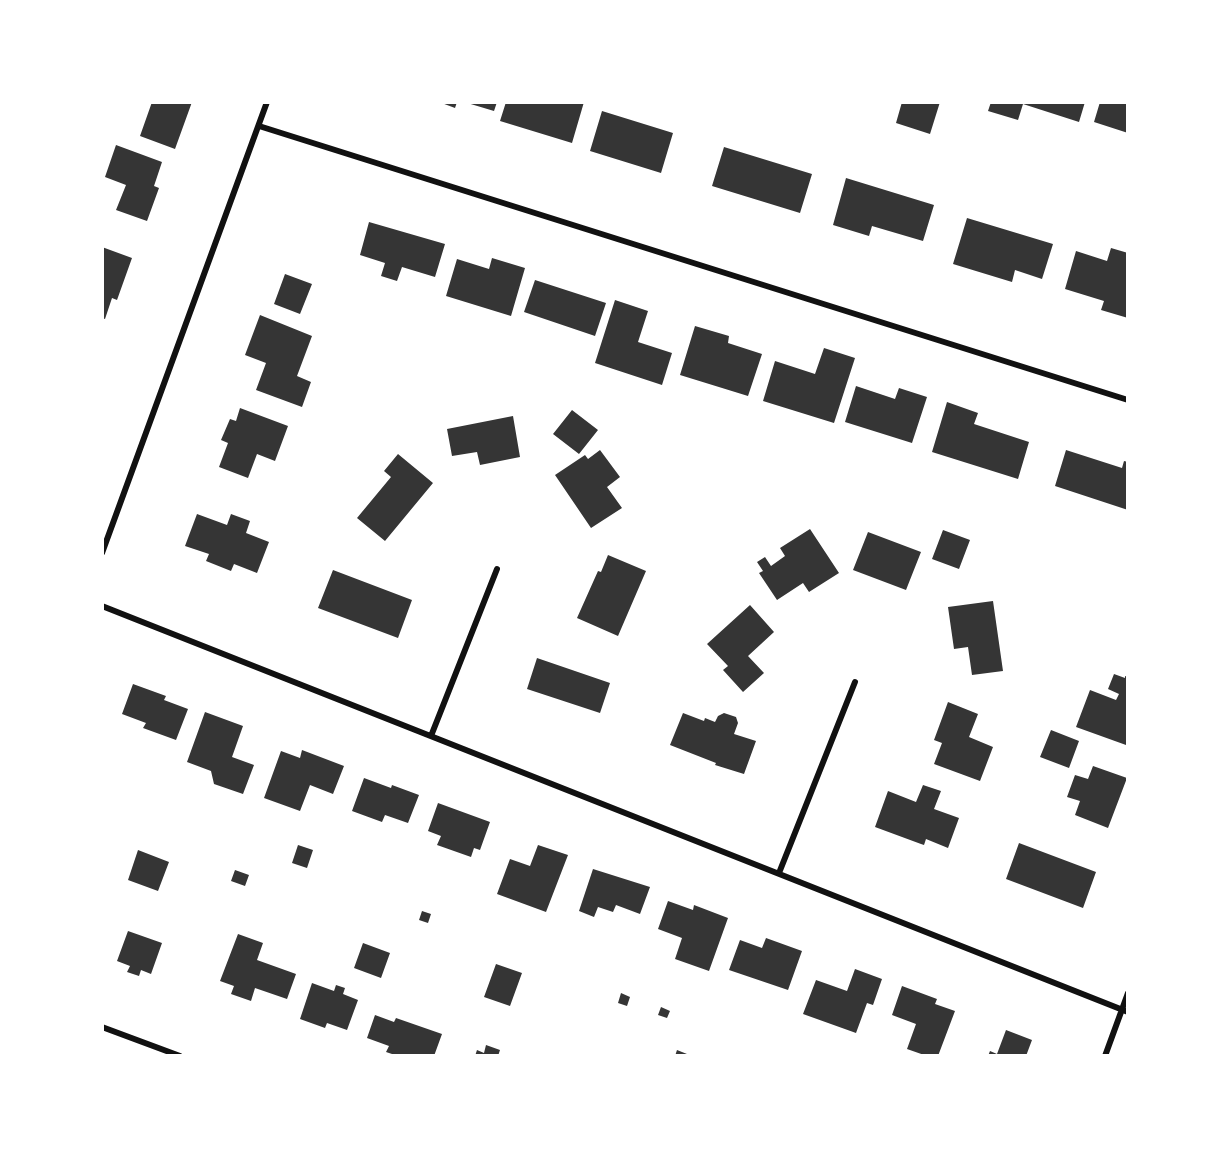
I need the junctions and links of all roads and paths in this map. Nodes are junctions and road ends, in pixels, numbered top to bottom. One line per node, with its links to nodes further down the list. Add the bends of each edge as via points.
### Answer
1 (267, 102): 2 (street)
2 (259, 126): 3 (street); 4 (street)
3 (1128, 400)
4 (102, 552)
5 (498, 569): 8 (street)
6 (102, 606): 8 (street)
7 (855, 682): 9 (street)
8 (431, 736): 9 (street)
9 (779, 873): 11 (street)
10 (1128, 993): 11 (street)
11 (1125, 1011): 14 (street)
12 (102, 1027): 13 (street)
13 (180, 1056)
14 (1105, 1056)

